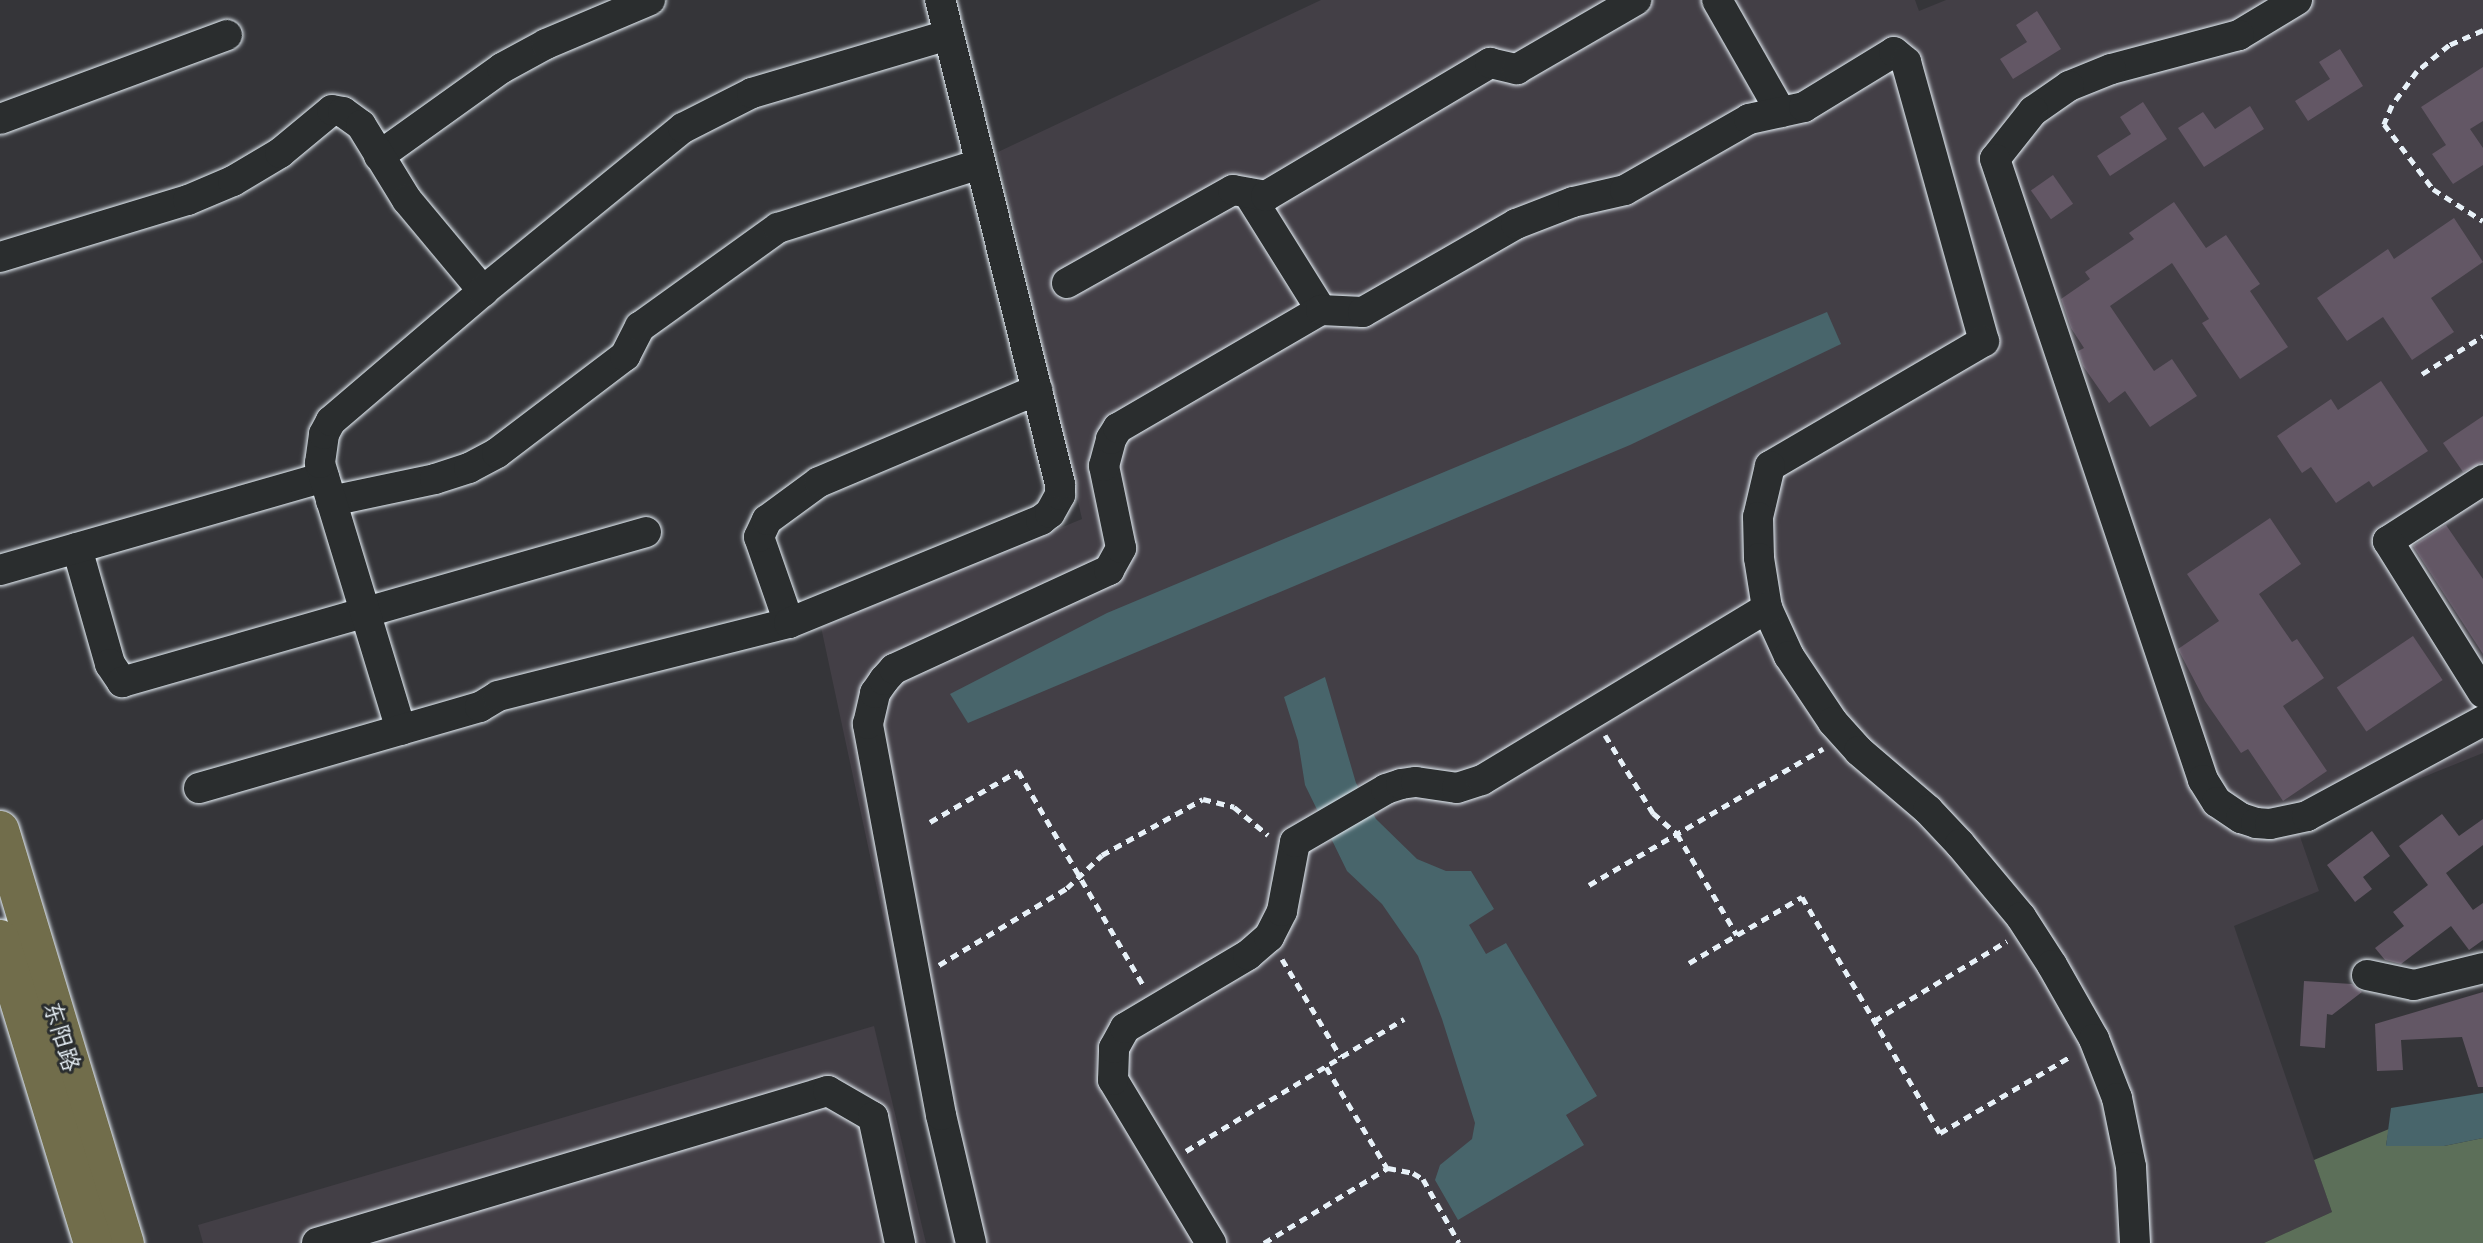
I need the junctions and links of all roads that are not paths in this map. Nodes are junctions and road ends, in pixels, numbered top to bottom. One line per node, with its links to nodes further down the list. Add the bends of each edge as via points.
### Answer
1 (650, 0): 10 (lane, via 502,68)
2 (940, 0): 7 (lane)
3 (1636, 0): 12 (lane, via 1517,69 1490,63 1266,196)
4 (1717, 0): 8 (lane)
5 (2297, 0): 27 (lane, via 2239,35 2111,69 2069,86 2033,111 1995,159 2203,780 2217,802 2256,823 2307,816)
6 (227, 35): 9 (lane)
7 (948, 35): 11 (lane); 15 (lane, via 752,93 706,114)
8 (1781, 112): 16 (lane, via 1749,119 1625,190 1573,202 1516,224 1363,312); 23 (lane, via 1804,107 1894,52 1906,62 1984,341 1770,466 1758,517)
9 (0, 119)
10 (379, 156): 13 (lane, via 353,117 332,110 280,153 233,181 188,200); 15 (lane, via 414,209)
11 (980, 164): 17 (lane); 19 (lane, via 778,228 640,327 625,356 497,453 469,468 435,479)
12 (1248, 193): 14 (lane, via 1233,190); 16 (lane)
13 (0, 257)
14 (1067, 283)
15 (483, 291): 19 (lane, via 331,421 320,449)
16 (1321, 310): 38 (lane, via 1118,428 1104,466 1121,548 1109,570 894,669 875,693 868,724 941,1115)
17 (1037, 390): 25 (lane, via 819,482 767,520 759,537); 25 (lane, via 1060,484 1050,513)
18 (2483, 480): 26 (lane, via 2388,541)
19 (327, 489): 21 (lane); 24 (lane)
20 (646, 532): 24 (lane)
21 (77, 548): 22 (lane); 24 (lane, via 110,664 122,682)
22 (2, 563)
23 (1767, 608): 39 (lane, via 1470,786 1416,782 1386,789 1293,854 1282,911 1269,937 1125,1028 1114,1048 1113,1080); 40 (lane, via 1809,690 1845,736 1960,844 2028,929 2095,1042 2126,1133)
24 (365, 613): 28 (lane)
25 (789, 623): 28 (lane, via 498,696 480,707)
26 (2483, 693)
27 (2483, 721)
28 (401, 730): 29 (lane)
29 (199, 788)
30 (0, 830): 35 (main road, 东阳路)
31 (0, 939): 34 (main road, 东阳路)
32 (2483, 968): 33 (lane, via 2414,985)
33 (2367, 975)
34 (93, 1243)
35 (125, 1243)
36 (317, 1243): 37 (lane, via 828,1091 873,1117)
37 (900, 1243)
38 (971, 1243)
39 (1211, 1243)
40 (2135, 1243)

